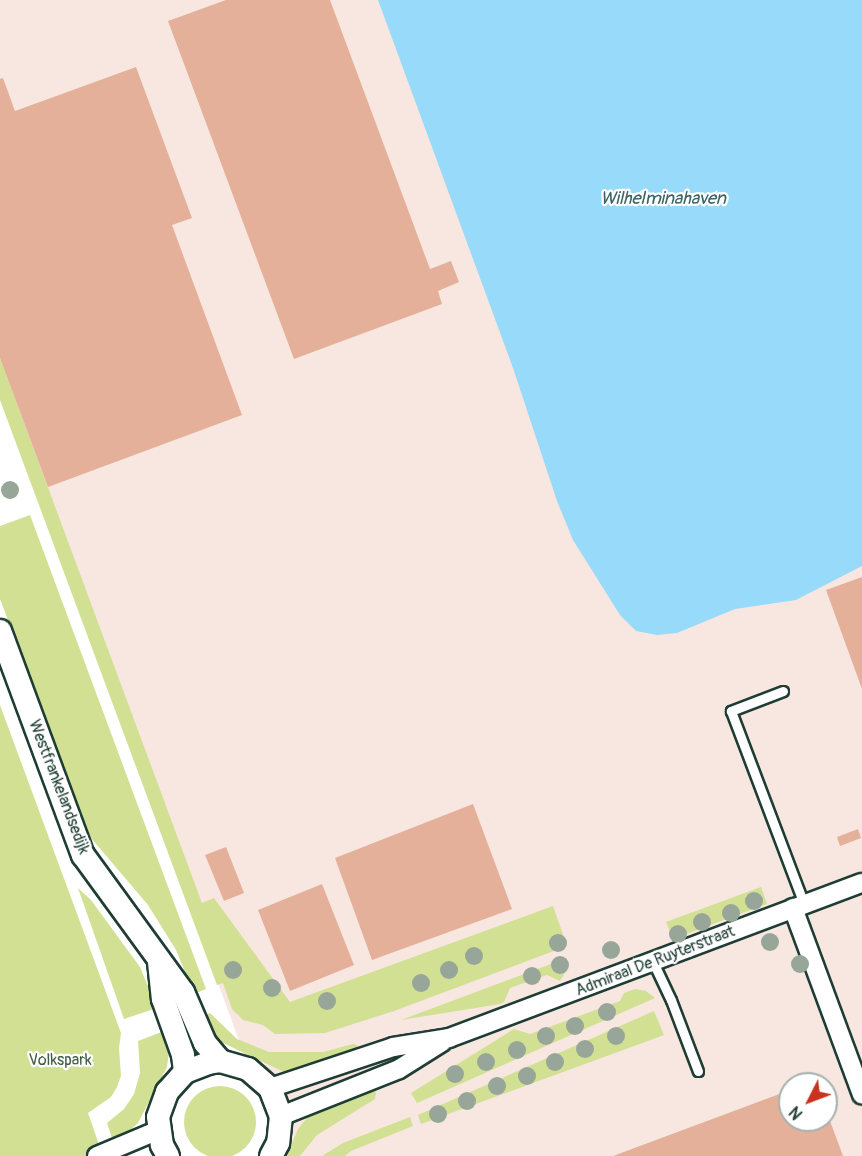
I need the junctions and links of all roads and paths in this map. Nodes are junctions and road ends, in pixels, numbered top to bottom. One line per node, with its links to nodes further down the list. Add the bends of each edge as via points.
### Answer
1 (0, 631): 5 (street, Westfrankelandsedijk, via 83,855)
2 (783, 691): 4 (lane, via 731,711)
3 (862, 883): 4 (street, Admiraal De Ruyterstraat)
4 (799, 906): 6 (street, Admiraal De Ruyterstraat); 12 (street)
5 (159, 960): 8 (street, Westfrankelandsedijk, via 183,992 205,1043); 10 (street, via 163,999)
6 (653, 962): 7 (street, Admiraal De Ruyterstraat); 9 (lane)
7 (448, 1038): 11 (street, Admiraal De Ruyterstraat, via 393,1047); 13 (street, Admiraal De Ruyterstraat, via 399,1069)
8 (220, 1062): 10 (street); 11 (street, via 248,1069)
9 (698, 1071)
10 (185, 1072): 14 (street, via 164,1098)
11 (270, 1088): 13 (street)
12 (862, 1093)
13 (280, 1116): 17 (street, via 278,1143)
14 (159, 1130): 15 (street); 16 (street)
15 (97, 1156)
16 (168, 1156)
17 (271, 1156)

